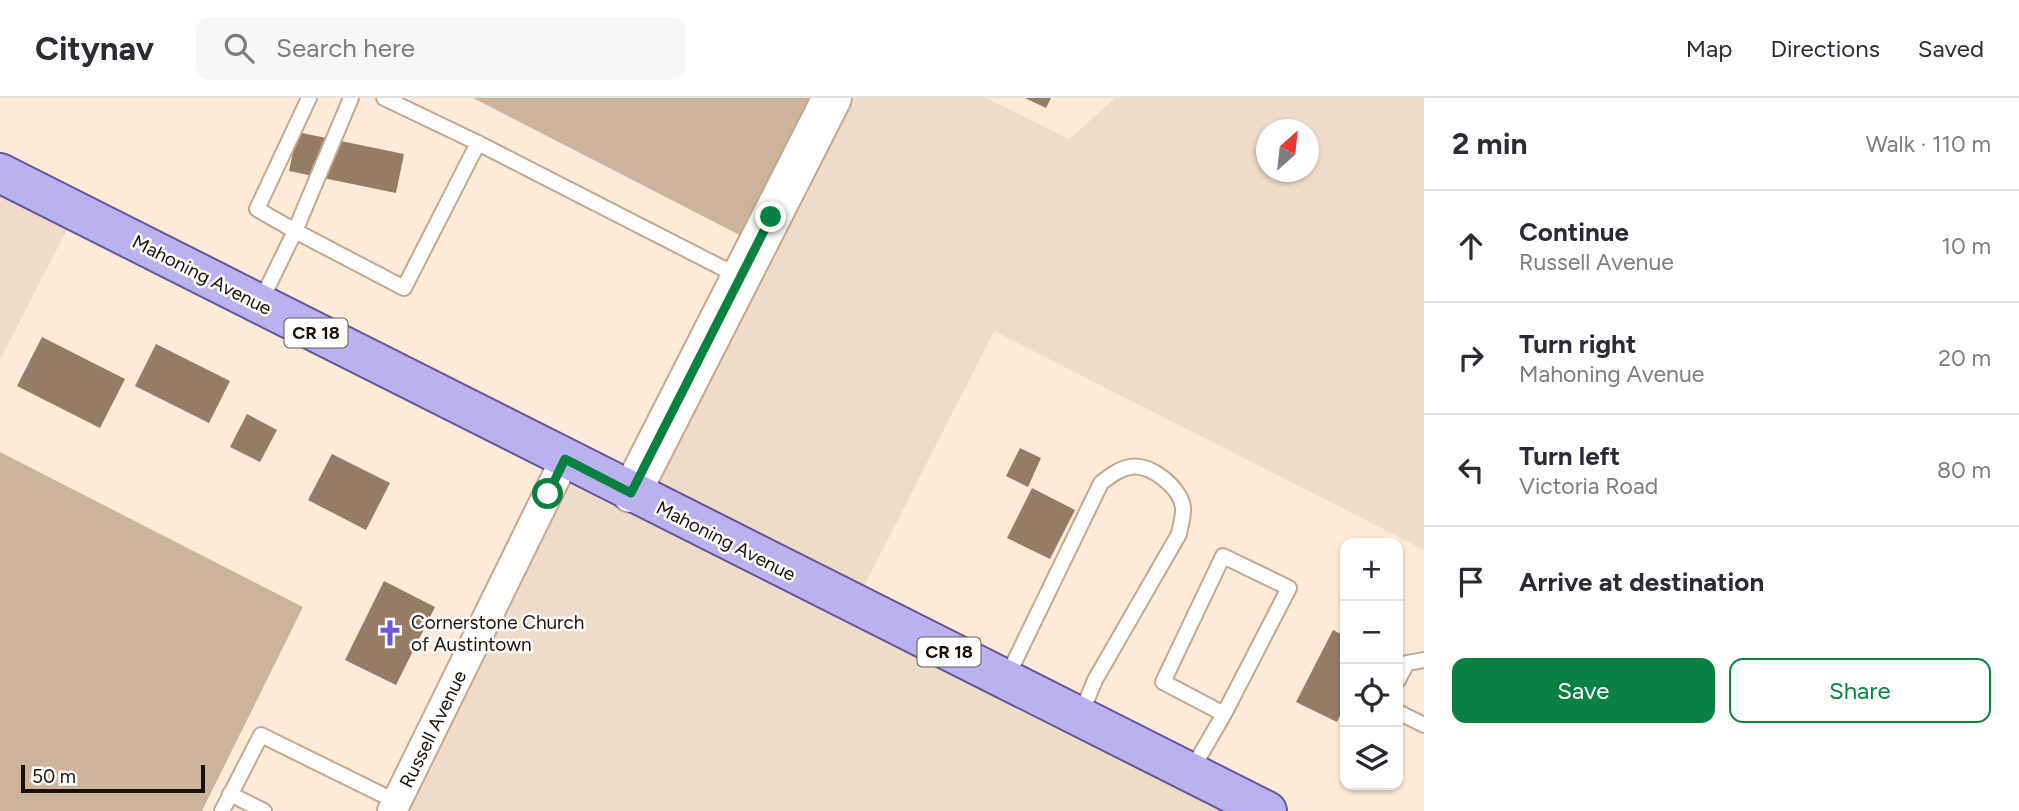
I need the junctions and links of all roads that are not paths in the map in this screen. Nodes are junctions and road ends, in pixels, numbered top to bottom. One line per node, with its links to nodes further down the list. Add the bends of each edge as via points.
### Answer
1 (310, 98): 7 (lane, via 257,209)
2 (351, 98): 7 (lane)
3 (384, 98): 5 (lane)
4 (832, 98): 8 (street)
5 (478, 143): 7 (lane, via 404,288); 8 (lane)
6 (0, 173): 9 (main road, Mahoning Avenue / CR 18)
7 (295, 231): 9 (lane)
8 (740, 277): 11 (street)
9 (259, 304): 10 (main road, Mahoning Avenue / CR 18)
10 (565, 459): 11 (main road, Mahoning Avenue / CR 18); 21 (street, Russell Avenue)
11 (631, 493): 14 (main road, Mahoning Avenue / CR 18)
12 (1424, 660): 13 (lane, via 1407,663)
13 (1403, 671)
14 (1005, 680): 17 (main road, Mahoning Avenue / CR 18); 17 (lane, via 1101,483 1132,466 1152,471 1172,485 1183,507 1179,534 1095,680)
15 (1224, 714): 15 (lane, via 1289,588 1223,556 1163,682); 19 (lane)
16 (1403, 714): 18 (lane)
17 (1079, 718): 19 (main road, Mahoning Avenue / CR 18)
18 (1424, 725)
19 (1190, 772): 24 (main road, Mahoning Avenue / CR 18)
20 (230, 794): 21 (lane, via 261,735); 22 (lane); 23 (lane)
21 (394, 807)
22 (222, 811)
23 (264, 811)
24 (1267, 811)

